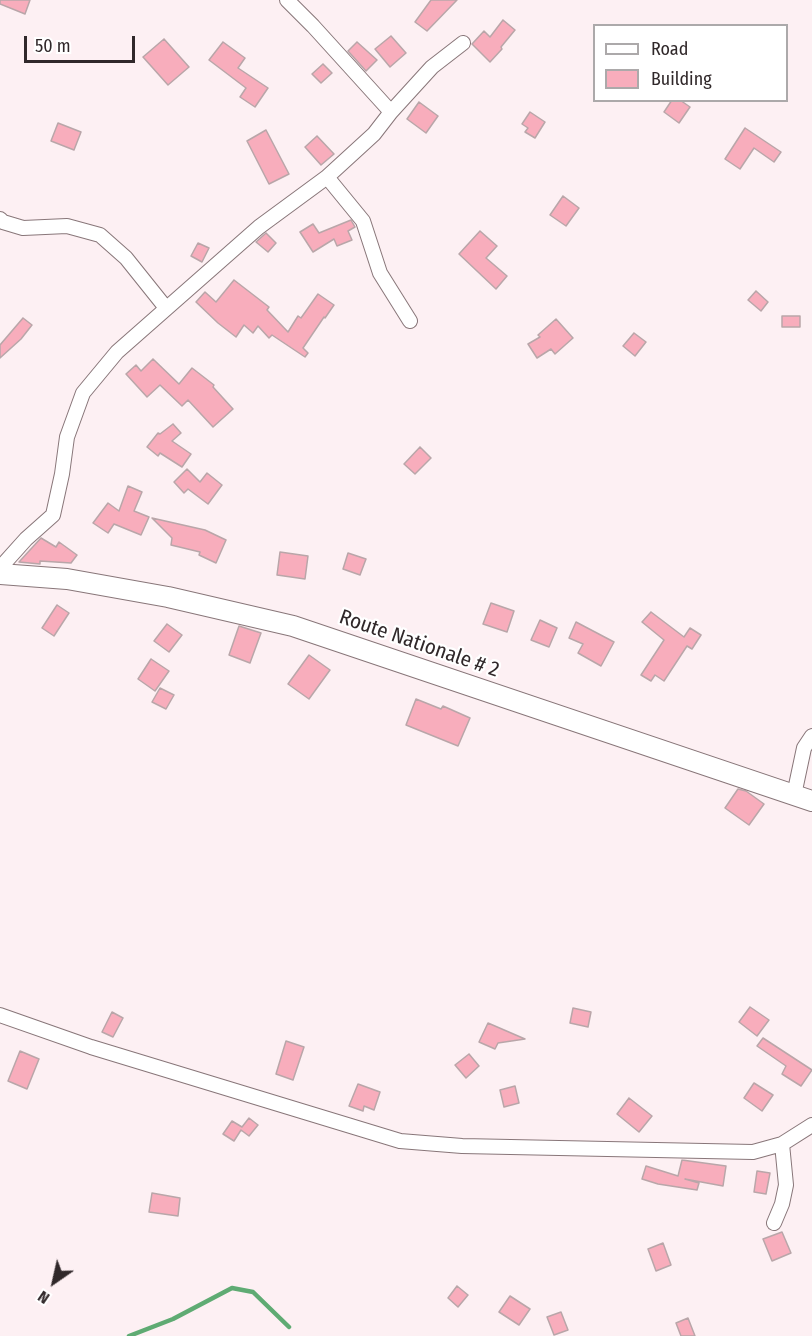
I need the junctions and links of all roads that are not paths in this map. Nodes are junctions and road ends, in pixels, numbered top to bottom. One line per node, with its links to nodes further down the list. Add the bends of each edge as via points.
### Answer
1 (287, 0): 3 (street)
2 (463, 43): 3 (street, via 432,67)
3 (391, 112): 4 (street, via 374,134)
4 (327, 177): 6 (street, via 259,227); 7 (street, via 363,221 380,273)
5 (0, 219): 6 (street, via 23,228 68,226 100,235 126,258)
6 (166, 308): 8 (street, via 117,352 83,393 67,437 53,515)
7 (410, 321)
8 (0, 568)
9 (0, 574): 11 (main road, Route Nationale # 2, via 79,580 292,626)
10 (812, 736): 11 (street, via 804,748)
11 (803, 798)
12 (0, 1015): 14 (street, via 91,1047 400,1141 715,1153 753,1152)
13 (812, 1125): 14 (street)
14 (782, 1144): 15 (street, via 786,1185)
15 (774, 1223)

